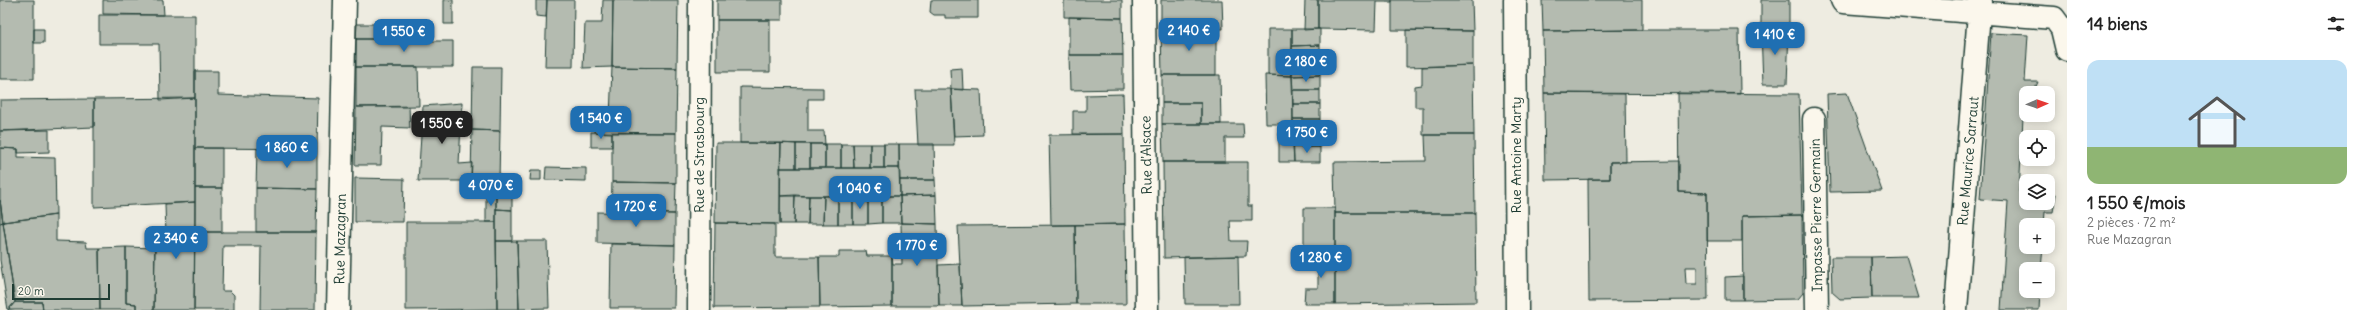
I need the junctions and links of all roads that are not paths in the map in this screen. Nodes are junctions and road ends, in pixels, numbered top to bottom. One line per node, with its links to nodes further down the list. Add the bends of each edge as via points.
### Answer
1 (345, 0): 9 (street, Rue Mazagran)
2 (700, 0): 10 (street, Rue de Strasbourg)
3 (1144, 0): 11 (street, Rue d'Alsace)
4 (1515, 0): 12 (street, Rue Antoine Marty)
5 (1842, 0): 6 (street)
6 (1980, 6): 7 (street, via 2054,18 2062,29); 14 (street, Rue Maurice Sarraut)
7 (2067, 50)
8 (1814, 119): 13 (street, Impasse Pierre Germain)
9 (338, 310)
10 (698, 310)
11 (1148, 310)
12 (1517, 310)
13 (1817, 310)
14 (1956, 310)

